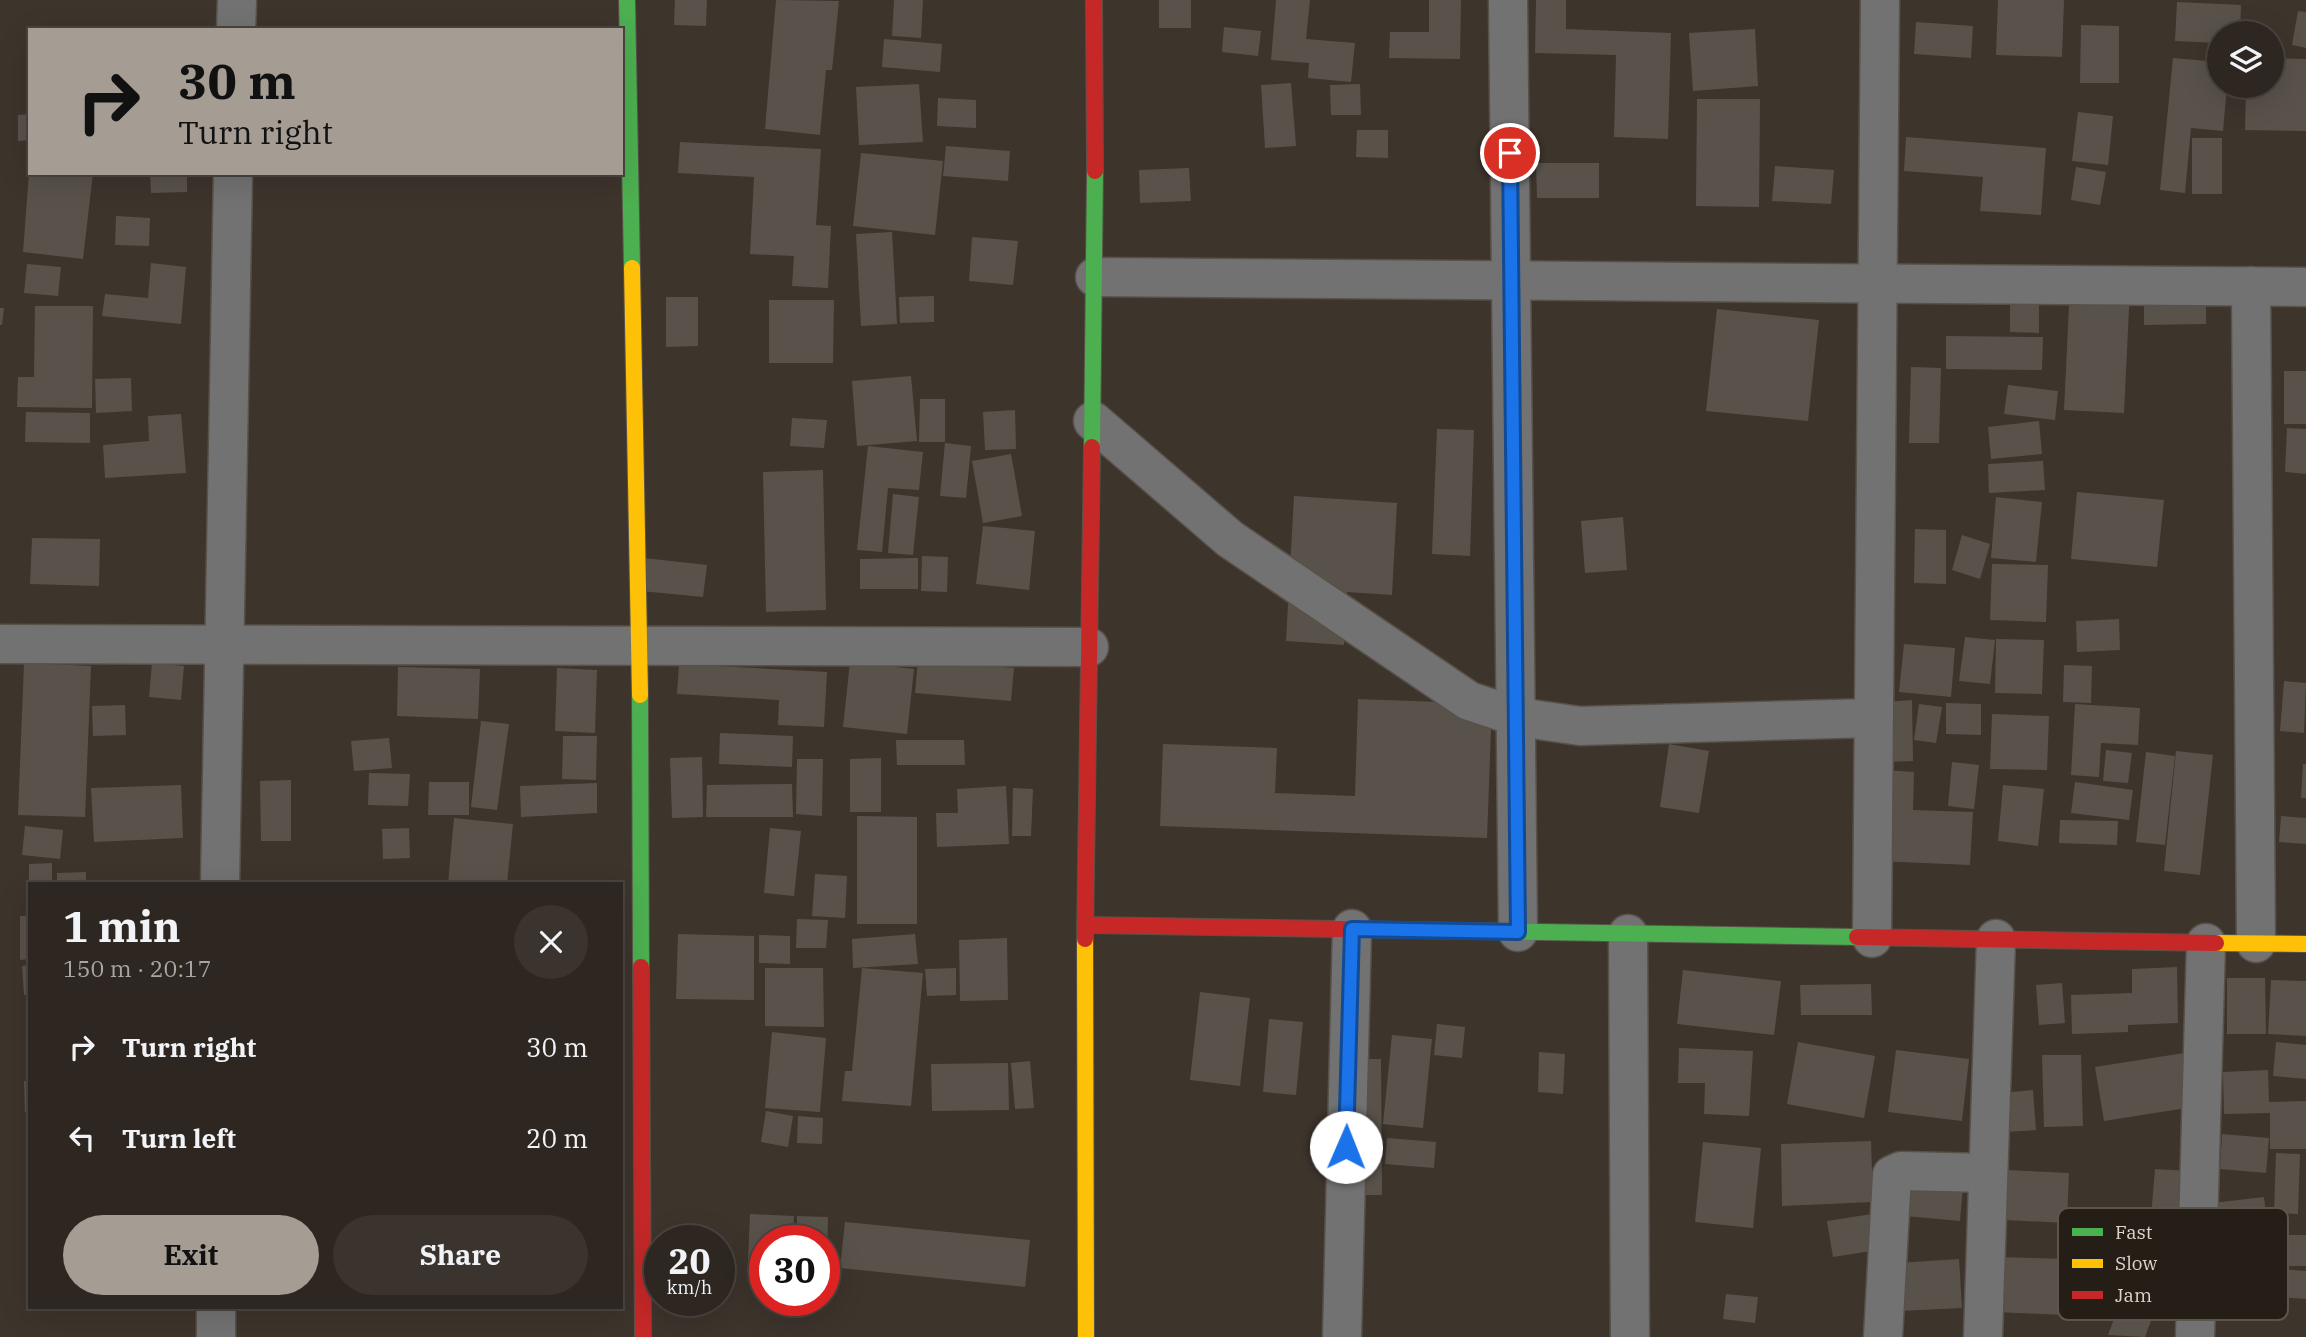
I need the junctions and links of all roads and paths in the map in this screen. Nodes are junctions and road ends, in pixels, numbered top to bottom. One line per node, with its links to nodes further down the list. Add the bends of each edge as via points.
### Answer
1 (237, 0): 6 (street)
2 (627, 0): 16 (street)
3 (1094, 0): 8 (street)
4 (1508, 0): 9 (street)
5 (1880, 0): 10 (street)
6 (236, 28)
7 (233, 175): 15 (street)
8 (1095, 277): 9 (street); 13 (street)
9 (1513, 281): 10 (street); 18 (street)
10 (1878, 285): 11 (street); 19 (street)
11 (2251, 286): 12 (street); 28 (street)
12 (2306, 287)
13 (1093, 421): 17 (street); 18 (street, via 1241,547 1469,701)
14 (0, 644): 15 (street)
15 (223, 644): 16 (street); 20 (street)
16 (640, 644): 17 (street); 34 (street)
17 (1090, 647): 21 (street)
18 (1518, 717): 19 (street, via 1580,726); 23 (street)
19 (1874, 718): 25 (street)
20 (220, 882)
21 (1085, 925): 22 (street); 35 (street)
22 (1352, 929): 23 (street); 36 (street)
23 (1518, 932): 24 (street)
24 (1628, 934): 25 (street); 37 (street)
25 (1872, 938): 26 (street)
26 (1996, 940): 27 (street); 30 (street)
27 (2206, 943): 28 (street); 31 (street)
28 (2256, 943): 29 (street)
29 (2306, 944)
30 (1988, 1173): 38 (street, via 1901,1171 1892,1175); 39 (street)
31 (2199, 1208)
32 (216, 1309): 33 (street)
33 (216, 1337)
34 (643, 1337)
35 (1086, 1337)
36 (1342, 1337)
37 (1630, 1337)
38 (1883, 1337)
39 (1983, 1337)

